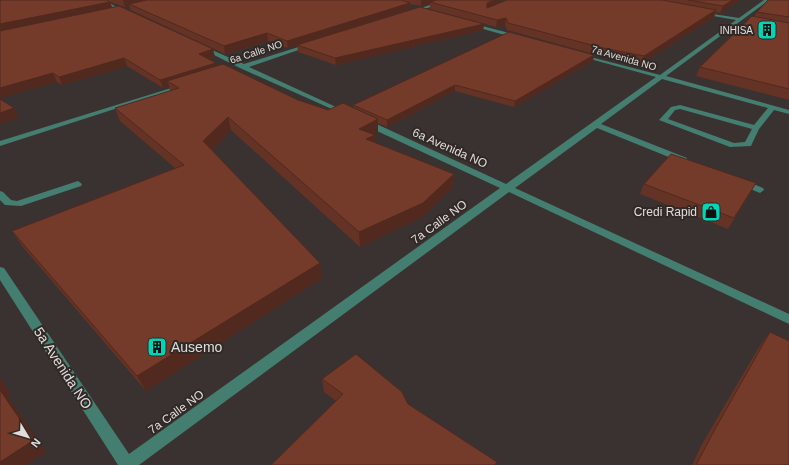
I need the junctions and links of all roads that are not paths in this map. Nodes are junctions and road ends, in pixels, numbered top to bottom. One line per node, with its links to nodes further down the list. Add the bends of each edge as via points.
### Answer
1 (100, 0): 9 (street)
2 (449, 0): 5 (street)
3 (767, 0): 10 (street, 7a Calle NO)
4 (406, 6): 5 (street)
5 (420, 9): 7 (street); 8 (street)
6 (700, 12): 10 (street)
7 (405, 14)
8 (435, 14)
9 (136, 17)
10 (742, 20): 17 (street, 7a Calle NO)
11 (465, 22): 12 (street)
12 (525, 39)
13 (193, 43): 16 (street, 6a Avenida NO)
14 (317, 43): 16 (street, 6a Calle NO)
15 (577, 54): 17 (street, 7a Avenida NO)
16 (240, 68): 27 (street, 6a Avenida NO)
17 (659, 77): 19 (street, 7a Avenida NO); 21 (street, 7a Calle NO)
18 (190, 84): 23 (street)
19 (773, 108): 20 (street, 7a Avenida NO); 22 (street)
20 (789, 112)
21 (594, 124): 24 (street); 27 (street, 7a Calle NO)
22 (756, 128): 22 (street, via 748,144 733,145 663,121 673,108 680,107)
23 (0, 144)
24 (695, 164)
25 (731, 178): 28 (street)
26 (78, 184): 29 (street, via 18,204 8,203)
27 (508, 188): 31 (street, 6a Avenida NO); 32 (street, 7a Calle NO)
28 (760, 190)
29 (0, 194)
30 (0, 271): 32 (street, 5a Avenida NO)
31 (789, 319)
32 (126, 465)

